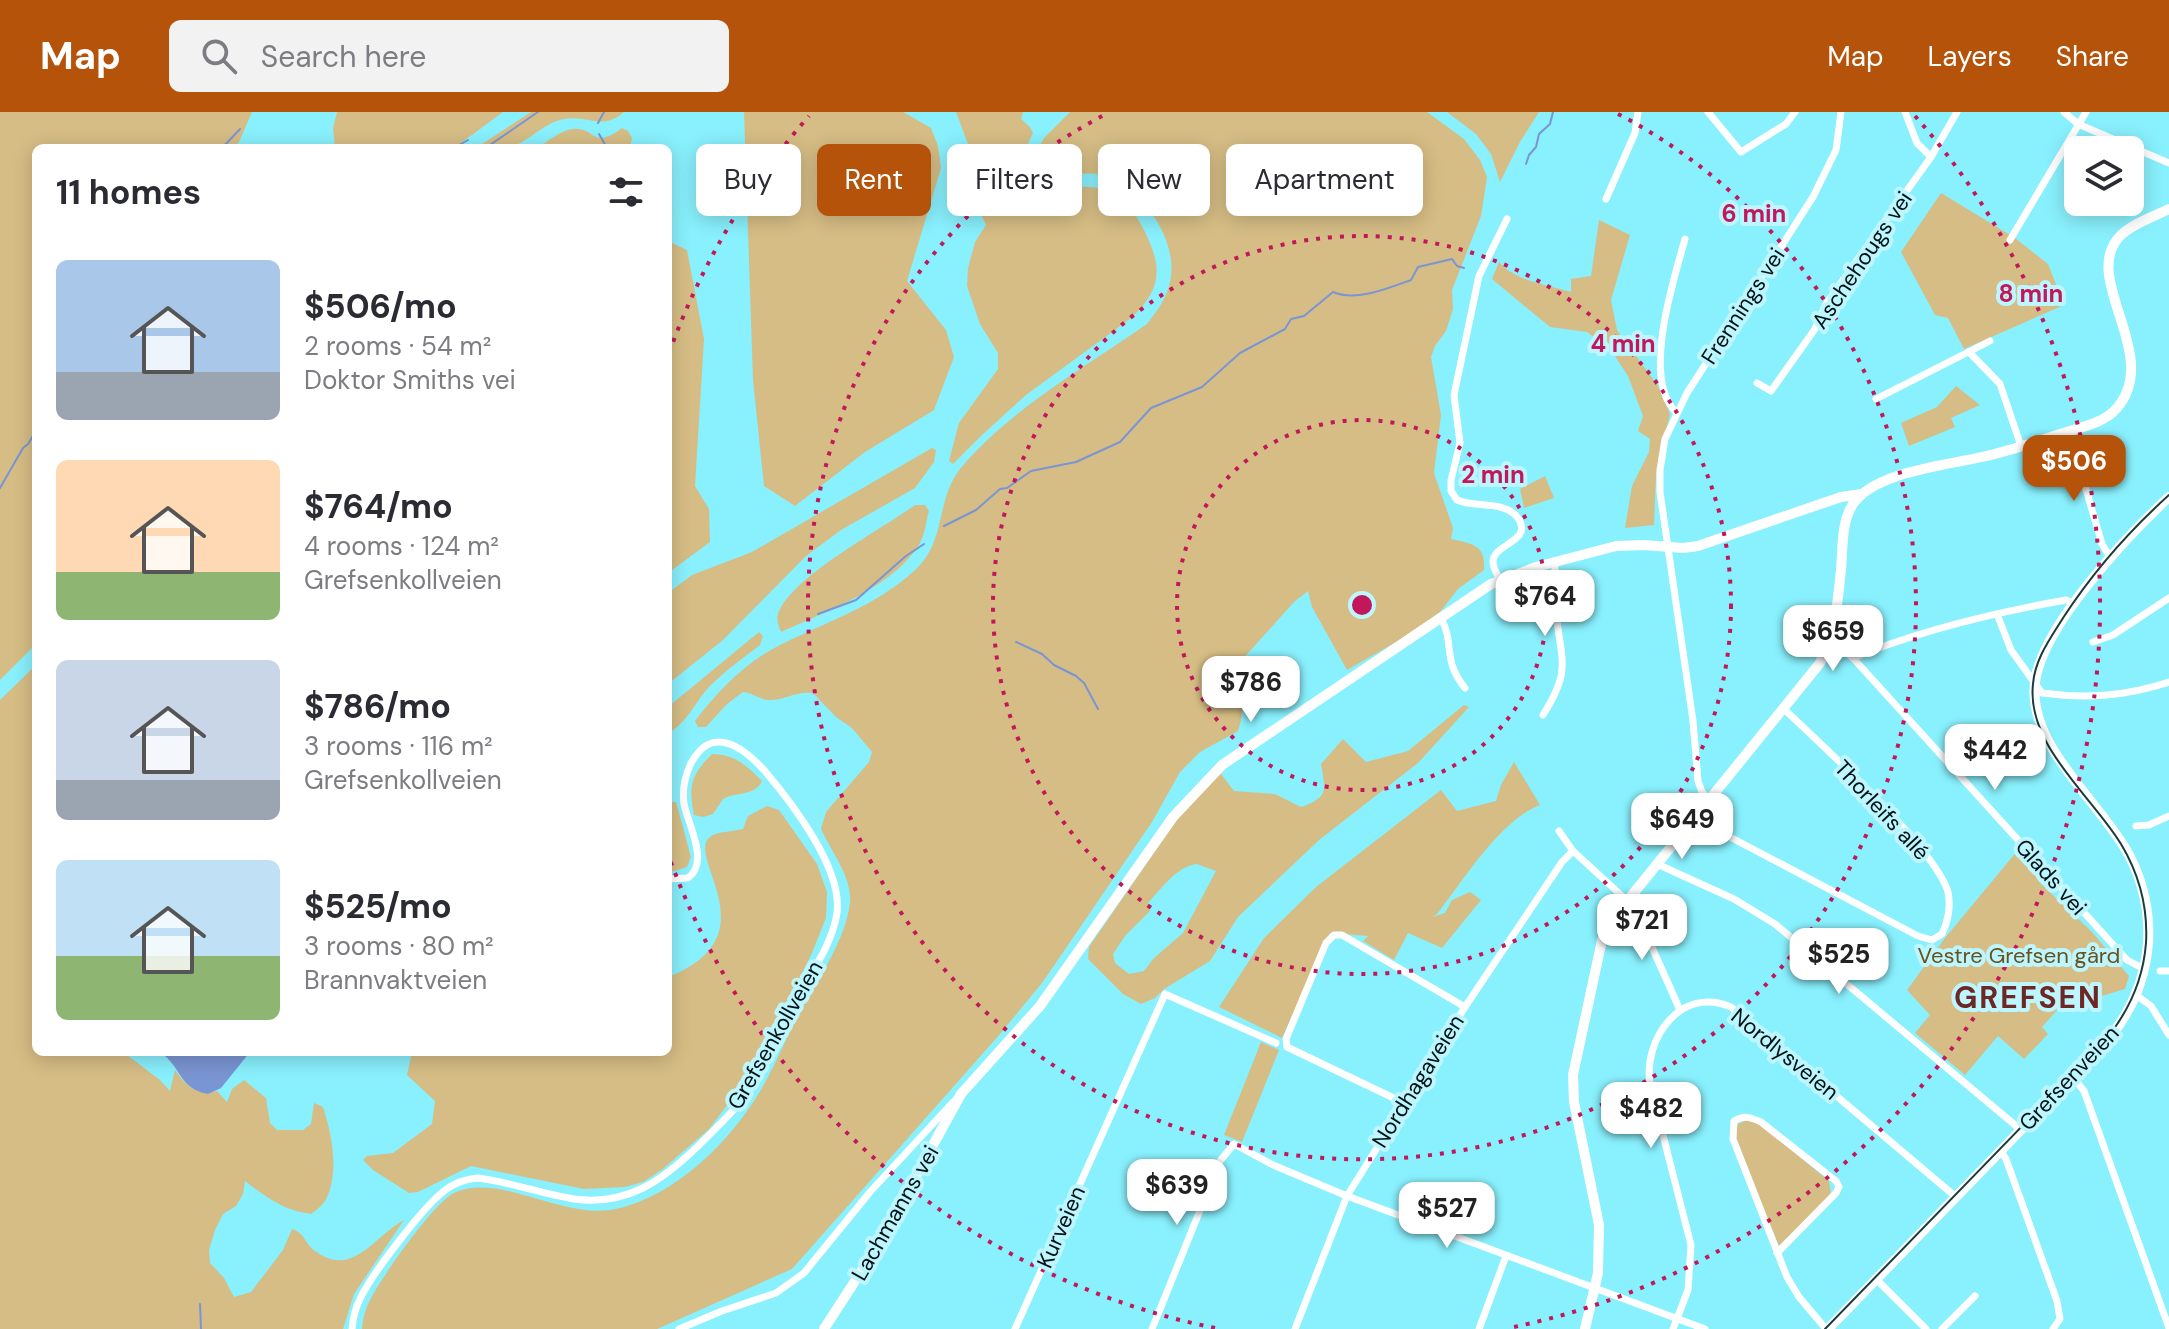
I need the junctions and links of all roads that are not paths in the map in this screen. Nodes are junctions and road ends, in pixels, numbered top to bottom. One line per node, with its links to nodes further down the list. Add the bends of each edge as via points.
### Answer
1 (1638, 112): 12 (street, via 1635,133)
2 (1708, 112): 3 (street, via 1741,152 1786,124)
3 (1795, 112)
4 (1841, 112): 21 (street, Frennings vei, via 1836,150 1813,197)
5 (1905, 112): 10 (street, via 1917,143)
6 (1957, 112): 10 (street, Aschehougs vei)
7 (2064, 112): 9 (street)
8 (2086, 112): 9 (street)
9 (2078, 124): 11 (street); 16 (street)
10 (1931, 157): 19 (street, Aschehougs vei, via 1826,304 1781,380 1771,391)
11 (2169, 163)
12 (1606, 199)
13 (2169, 209): 22 (street, via 2130,228 2111,251 2108,275 2130,347 2127,387 2109,416)
14 (1507, 219): 29 (street, via 1479,276 1454,395 1460,443 1451,480 1451,491 1461,502 1507,510 1519,520 1518,537 1494,557)
15 (1685, 239): 21 (street, via 1663,330 1663,386)
16 (2010, 240)
17 (1990, 341): 18 (street)
18 (1969, 352): 20 (street); 23 (street, via 2000,384)
19 (1757, 383)
20 (1876, 399)
21 (1676, 412): 26 (street, Frennings vei, via 1660,470)
22 (2069, 431): 23 (street); 27 (street)
23 (2021, 446): 24 (street, via 1924,467)
24 (1862, 494): 26 (street, via 1698,546); 34 (street, via 1847,519)
25 (2169, 497): 27 (street, Grefsenveien)
26 (1667, 547): 28 (street, via 1616,546); 42 (street, Frennings vei, via 1698,781)
27 (2110, 557): 31 (street, Grefsenveien)
28 (1554, 561): 29 (street); 41 (street, via 1564,660 1560,685)
29 (1500, 580): 33 (street)
30 (2169, 598): 35 (street)
31 (2075, 604): 32 (street, via 2061,601); 37 (street, Grefsenveien, via 2045,651)
32 (1997, 614): 36 (street, via 1915,634); 37 (street, via 2011,650)
33 (1441, 618): 39 (street, via 1451,666); 59 (street, Lachmanns vei, via 1216,772 1166,826 1040,1006)
34 (1831, 640): 36 (street, Glads vei); 40 (street, via 1810,678)
35 (2093, 642)
36 (1853, 658): 51 (street, Glads vei, via 2127,960)
37 (2035, 682): 38 (street, via 2042,693 2093,698); 51 (street, Grefsenveien, via 2043,733 2119,837 2139,877 2148,921)
38 (2169, 682)
39 (1465, 688)
40 (1784, 709): 42 (street); 44 (street, Thorleifs allé, via 1932,863 1949,896 1942,934 1932,940 1918,936)
41 (1543, 715)
42 (1710, 800): 44 (street)
43 (2169, 816): 45 (street)
44 (1696, 817): 48 (street)
45 (2136, 826)
46 (1559, 831): 47 (street)
47 (1573, 851): 50 (street); 53 (street, Nordhagaveien)
48 (1657, 864): 50 (street); 60 (street, via 1775,924)
49 (672, 879): 71 (street, Grefsenkollveien, via 688,878 696,869 685,780 697,753 719,742 741,750 762,768 831,872 837,911 828,942 745,1097 674,1169 626,1196 576,1199 478,1178 447,1188 366,1288)
50 (1628, 900): 54 (street); 67 (street, via 1602,940 1573,1075 1598,1214)
51 (2144, 969): 52 (street, Grefsenveien)
52 (2136, 995): 55 (street, via 2151,1006); 57 (street, Grefsenveien, via 2113,1034)
53 (1465, 1007): 58 (street, Nordhagaveien); 58 (street, via 1345,937 1334,935 1326,943 1287,1047)
54 (1680, 1010): 63 (street, Nordlysveien, via 1704,1002 1731,1007); 69 (street, via 1656,1038 1649,1068 1691,1245 1688,1290)
55 (2169, 1035)
56 (1276, 1043): 74 (street, Kurveien, via 1165,994)
57 (2073, 1077): 60 (street, Grefsenveien); 70 (street, via 2084,1091)
58 (1404, 1103): 62 (street, Nordhagaveien)
59 (945, 1117): 72 (street, via 859,1205 797,1279 776,1293); 73 (street, Lachmanns vei, via 877,1247)
60 (2021, 1130): 61 (street, Grefsenveien)
61 (2001, 1151): 63 (street, Grefsenveien); 84 (street, via 2057,1301 2060,1319)
62 (1347, 1196): 65 (street); 75 (street, via 1234,1144 1220,1161); 76 (street, Nordhagaveien)
63 (1956, 1197): 66 (street, Grefsenveien)
64 (1777, 1253): 64 (street, via 1735,1148 1734,1121 1749,1116 1839,1187); 81 (street, via 1799,1297)
65 (1506, 1256): 67 (street); 77 (street)
66 (1876, 1279): 81 (street, Grefsenveien); 82 (street)
67 (1595, 1288): 69 (street); 78 (street)
68 (1975, 1296): 83 (street)
69 (1677, 1318): 79 (street); 80 (street)
70 (2169, 1328)
71 (352, 1329)
72 (679, 1329)
73 (824, 1329)
74 (1015, 1329)
75 (1152, 1329)
76 (1295, 1329)
77 (1479, 1329)
78 (1585, 1329)
79 (1673, 1329)
80 (1705, 1329)
81 (1827, 1329)
82 (1926, 1329)
83 (1942, 1329)
84 (2053, 1329)

